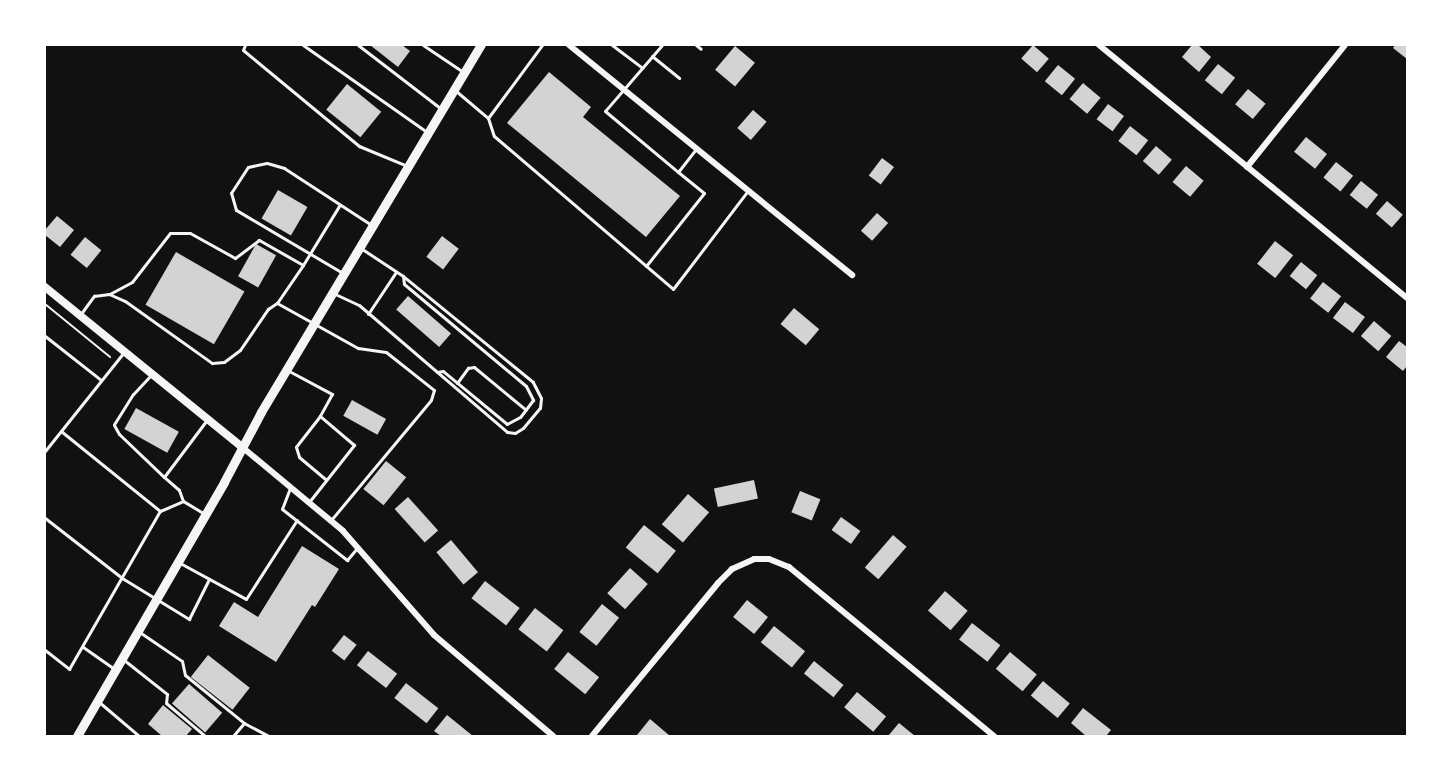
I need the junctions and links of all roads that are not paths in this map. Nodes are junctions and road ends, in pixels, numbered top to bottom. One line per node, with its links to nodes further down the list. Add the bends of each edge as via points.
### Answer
1 (245, 45): 24 (lane, via 243,50 359,146)
2 (303, 45): 22 (lane)
3 (358, 45): 20 (lane)
4 (423, 45): 16 (lane)
5 (481, 45): 16 (main road)
6 (542, 45): 21 (lane)
7 (569, 45): 18 (street)
8 (612, 45): 15 (lane)
9 (662, 45): 14 (lane)
10 (696, 45): 13 (lane)
11 (1099, 45): 25 (street)
12 (1345, 45): 25 (street)
13 (701, 49)
14 (652, 56): 15 (lane); 17 (lane)
15 (642, 68): 18 (lane)
16 (464, 73): 19 (main road)
17 (679, 78)
18 (624, 89): 23 (street); 26 (lane, via 605,111)
19 (454, 90): 20 (main road); 21 (lane)
20 (442, 110): 22 (main road)
21 (488, 118): 33 (lane, via 494,136)
22 (429, 133): 24 (main road)
23 (697, 148): 26 (lane); 27 (street)
24 (409, 167): 29 (main road)
25 (1247, 167): 41 (street)
26 (678, 172): 33 (lane, via 704,193)
27 (748, 190): 33 (lane, via 673,289); 36 (street)
28 (339, 206): 29 (lane); 31 (lane); 31 (lane, via 284,168 267,163 248,167 231,193 236,210)
29 (372, 225): 30 (main road)
30 (358, 246): 34 (lane); 35 (main road)
31 (310, 254): 32 (lane); 35 (lane)
32 (303, 265): 40 (lane, via 259,240 235,258 190,233 170,233 132,282); 42 (lane)
33 (646, 266)
34 (396, 272): 37 (lane); 43 (lane)
35 (343, 273): 39 (main road)
36 (852, 275)
37 (404, 276): 49 (lane, via 533,382 541,398 540,408 523,428 507,432); 53 (lane, via 404,284 526,386 533,400)
38 (45, 287): 44 (street)
39 (331, 292): 43 (lane, via 359,305); 45 (main road)
40 (109, 294): 42 (lane, via 125,301 212,363 224,362 240,350 268,309); 44 (lane, via 94,296)
41 (1407, 298)
42 (277, 303): 45 (lane)
43 (368, 314): 49 (lane)
44 (80, 315): 47 (street)
45 (314, 322): 48 (main road); 68 (lane, via 358,348 386,351 434,390 431,400)
46 (45, 336): 51 (lane)
47 (124, 351): 50 (street); 51 (lane)
48 (286, 369): 54 (lane, via 332,394); 57 (main road)
49 (436, 373): 52 (lane, via 443,371)
50 (152, 374): 55 (street); 59 (lane, via 133,394 114,425)
51 (101, 380): 56 (lane)
52 (456, 383): 53 (lane, via 507,424); 53 (lane, via 468,368 474,367)
53 (526, 410)
54 (320, 416): 60 (lane, via 296,447 299,457); 60 (lane, via 354,446)
55 (207, 419): 57 (street); 59 (lane)
56 (61, 431): 58 (lane); 64 (lane)
57 (242, 447): 61 (street); 65 (main road)
58 (45, 451)
59 (164, 477): 62 (lane, via 179,490)
60 (326, 480): 63 (lane)
61 (291, 487): 63 (street); 67 (lane, via 282,509)
62 (183, 501): 64 (lane); 65 (lane)
63 (309, 502): 68 (street)
64 (160, 511): 71 (lane)
65 (205, 514): 70 (main road)
66 (45, 518): 71 (lane)
67 (297, 520): 69 (lane, via 347,560); 72 (lane, via 246,599)
68 (331, 520): 69 (street)
69 (358, 547): 86 (street, via 434,635)
70 (178, 561): 72 (lane); 73 (main road)
71 (122, 578): 73 (lane); 75 (lane)
72 (209, 579): 73 (lane, via 189,619)
73 (156, 598): 74 (main road)
74 (138, 631): 77 (main road); 80 (lane, via 182,661 185,675)
75 (82, 647): 76 (lane, via 69,669); 78 (lane)
76 (45, 650)
77 (122, 658): 78 (main road); 83 (lane, via 167,693 166,703)
78 (115, 669): 79 (main road)
79 (97, 701): 81 (main road); 82 (lane)
80 (244, 723): 84 (lane); 85 (lane)
81 (77, 736)
82 (139, 736)
83 (205, 736)
84 (233, 736)
85 (268, 736)
86 (553, 736)
87 (592, 736): 88 (street, via 718,584 732,569 754,559 769,559 789,567)
88 (994, 736)

